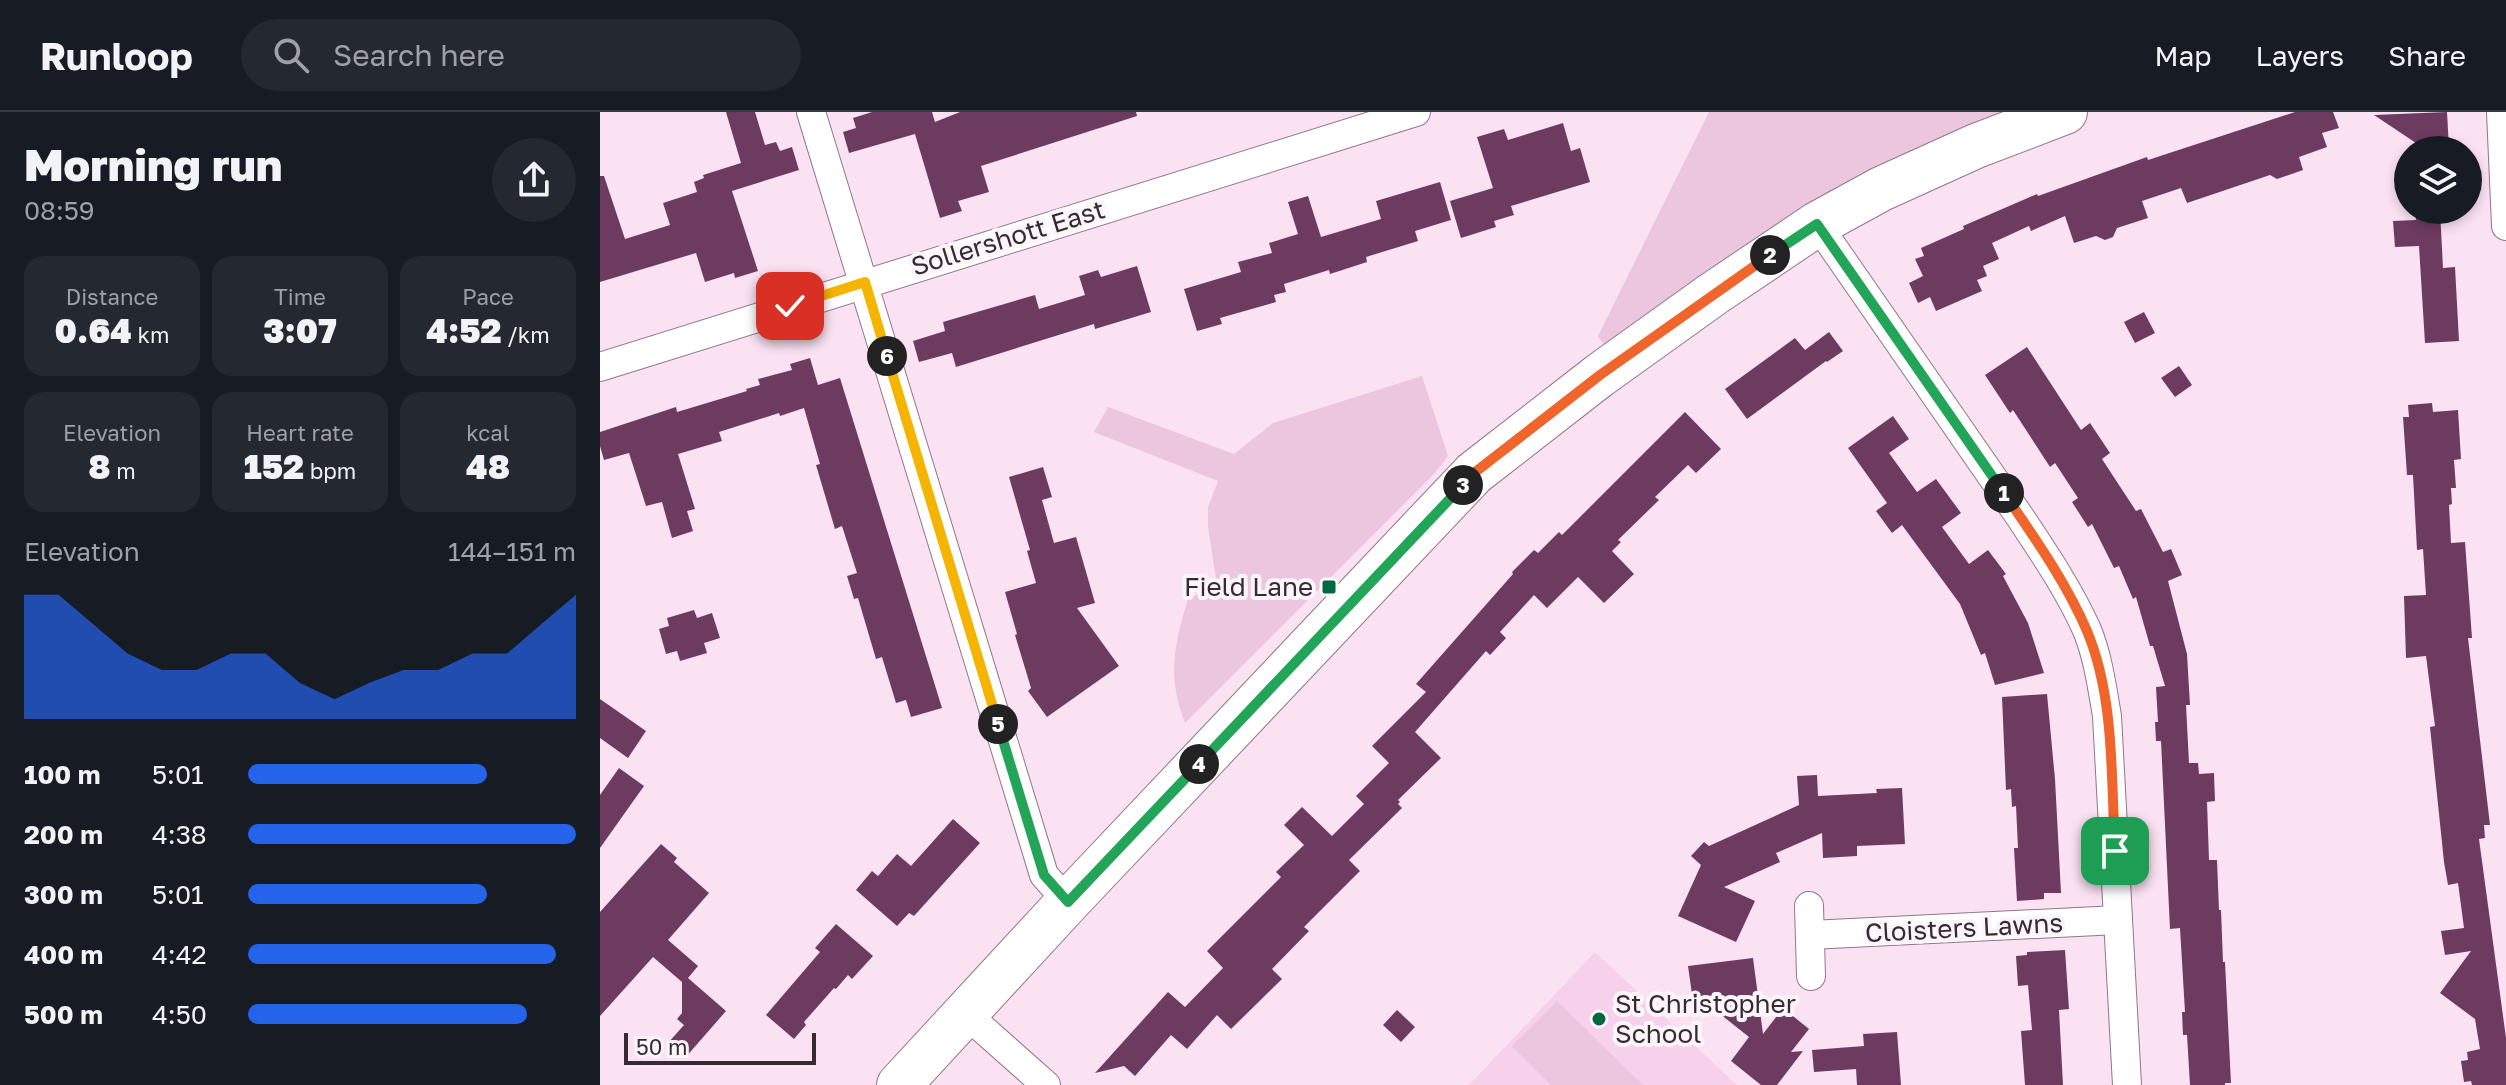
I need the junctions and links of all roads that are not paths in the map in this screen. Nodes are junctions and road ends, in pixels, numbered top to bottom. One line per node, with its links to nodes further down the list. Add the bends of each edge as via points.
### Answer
1 (811, 112): 7 (street)
2 (1416, 112): 7 (street, Sollershott East)
3 (2065, 112): 5 (main road, via 1976,146)
4 (2501, 112): 6 (street)
5 (1817, 224): 9 (main road, via 1612,366 1474,473); 11 (street, via 2020,517 2088,632 2107,716)
6 (2506, 226)
7 (865, 282): 8 (street, Sollershott East); 9 (street, via 1044,875)
8 (600, 367)
9 (1068, 902): 14 (main road)
10 (1809, 906): 12 (street)
11 (2118, 920): 12 (street, Cloisters Lawns); 17 (street)
12 (1810, 935): 13 (street)
13 (1811, 976)
14 (966, 1014): 15 (main road); 16 (street)
15 (899, 1085)
16 (1046, 1085)
17 (2127, 1085)

